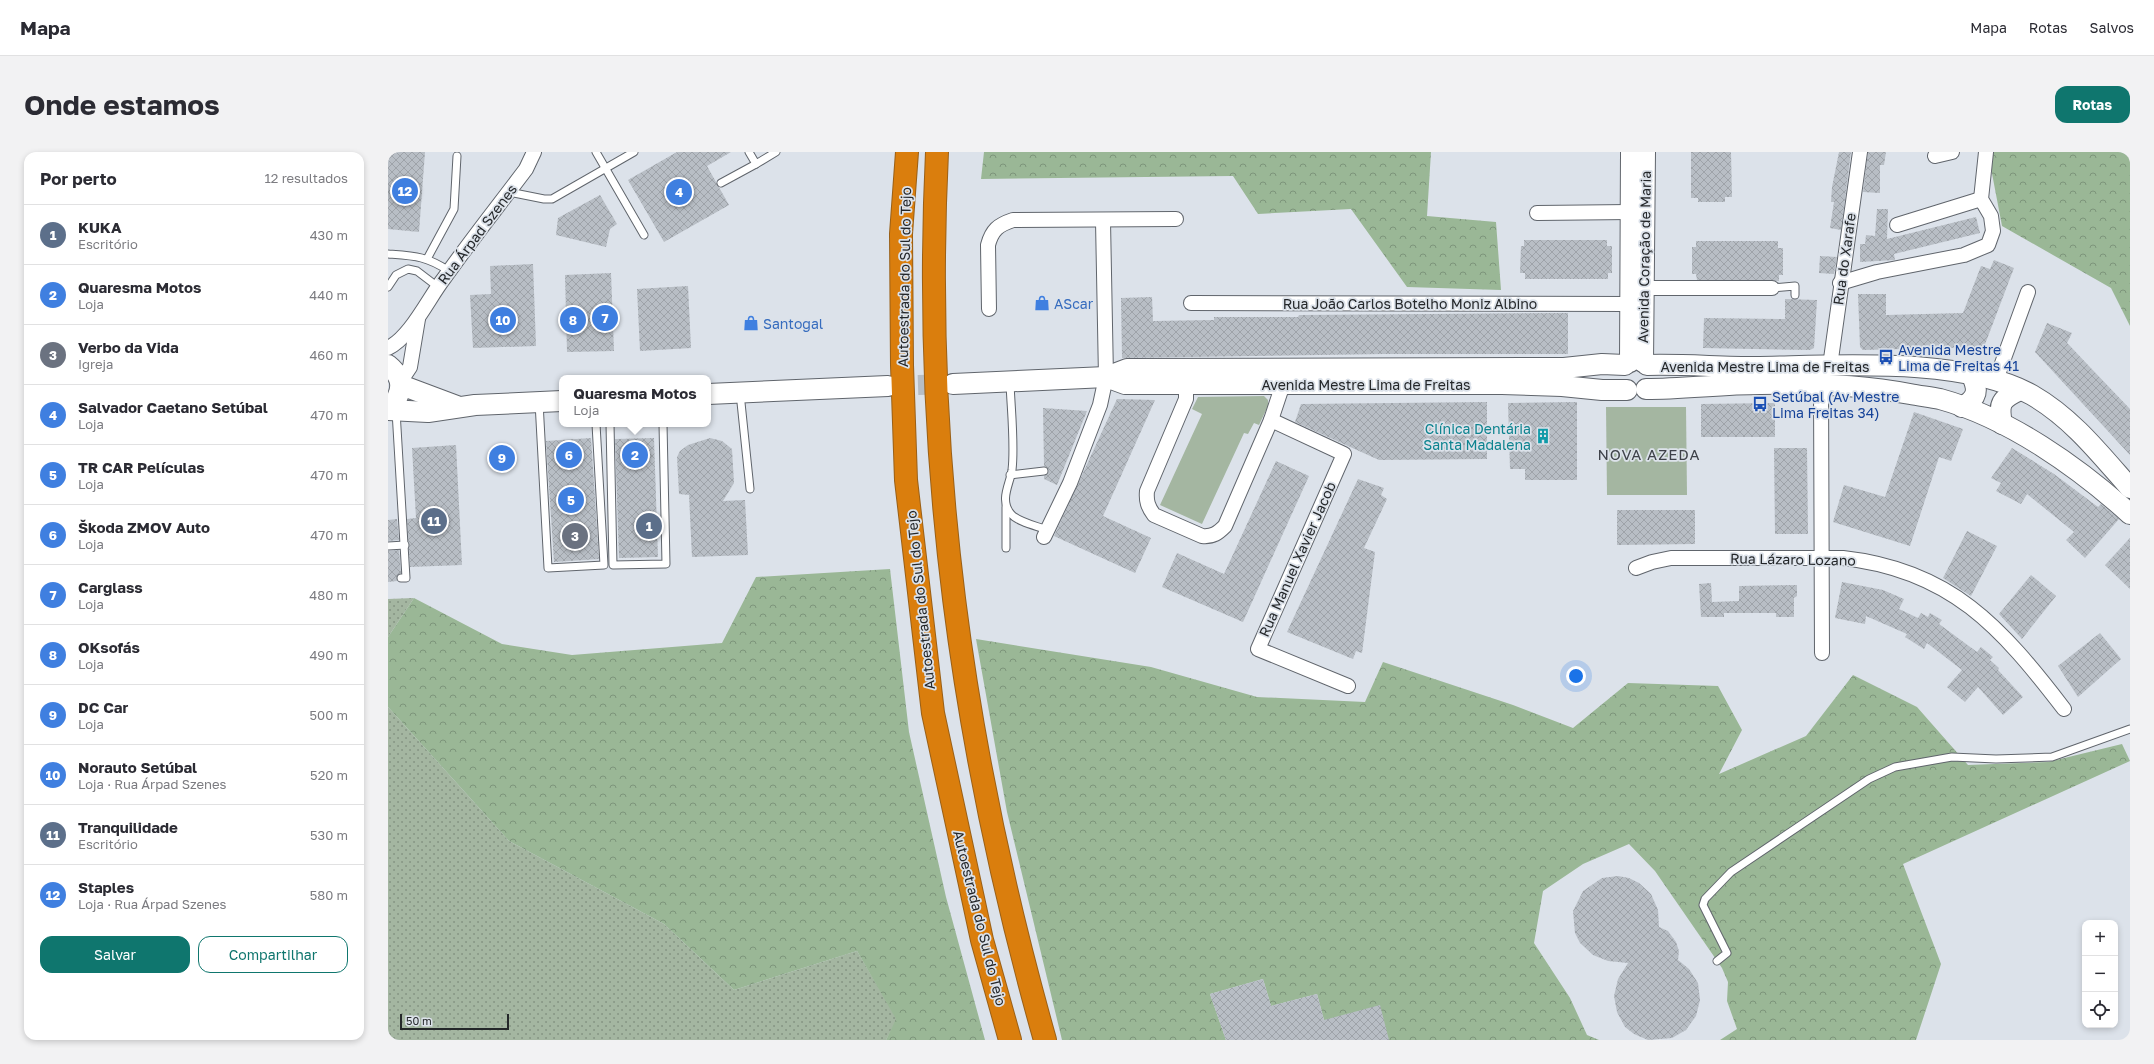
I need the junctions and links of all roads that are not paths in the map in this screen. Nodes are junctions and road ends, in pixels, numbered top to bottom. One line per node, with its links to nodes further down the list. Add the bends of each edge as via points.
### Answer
1 (534, 152): 18 (street, Rua Árpad Szenes, via 526,169)
2 (596, 152): 16 (lane)
3 (634, 152): 16 (lane)
4 (749, 152): 15 (lane)
5 (776, 152): 15 (lane)
6 (907, 152): 86 (highway, Autoestrada do Sul do Tejo, via 901,234 906,480 933,713 982,940)
7 (937, 152): 87 (highway, Autoestrada do Sul do Tejo, via 934,263 937,408 944,522 953,602 969,707 993,833)
8 (1631, 152): 20 (main road, Avenida Coração de Maria)
9 (1645, 152): 32 (main road, Avenida Coração de Maria)
10 (1860, 152): 29 (street, Rua do Xarafe)
11 (1952, 152): 14 (street)
12 (1986, 152): 19 (street)
13 (457, 156): 27 (lane, via 454,209)
14 (1935, 156)
15 (756, 164): 17 (lane)
16 (605, 168): 18 (lane, via 552,199); 25 (lane)
17 (721, 183)
18 (509, 192): 28 (street, Rua Árpad Szenes)
19 (1980, 199): 24 (street); 29 (street, via 1991,216 1993,231 1988,245 1964,255 1877,272)
20 (1630, 212): 21 (street); 37 (main road, Avenida Coração de Maria)
21 (1537, 213)
22 (1176, 219): 23 (street)
23 (1103, 221): 38 (street, via 1012,220 998,225 990,235 988,245); 45 (street)
24 (1897, 225)
25 (644, 235)
26 (388, 254): 27 (lane)
27 (427, 259): 28 (lane)
28 (449, 271): 30 (street, Rua Árpad Szenes)
29 (1840, 283): 43 (street, Rua do Xarafe)
30 (438, 286): 31 (lane, via 417,271 408,269 396,275); 39 (street, Rua Árpad Szenes)
31 (388, 288)
32 (1645, 288): 33 (street); 41 (main road, Avenida Coração de Maria)
33 (1772, 288): 35 (lane, via 1795,286)
34 (2028, 292): 46 (street)
35 (1795, 295)
36 (1191, 302): 37 (street, Rua João Carlos Botelho Moniz Albino)
37 (1630, 304): 41 (main road, Avenida Coração de Maria)
38 (988, 309)
39 (418, 316): 40 (street, Rua Árpad Szenes, via 398,342); 48 (street, Rua Árpad Szenes, via 410,367)
40 (388, 348)
41 (1636, 363): 43 (main road, Avenida Mestre Lima de Freitas, via 1708,367); 45 (main road, Avenida Mestre Lima de Freitas, via 1564,368 1127,369); 54 (main road, via 1651,380); 54 (main road, via 1622,369 1622,380)
42 (388, 365): 48 (main road, via 397,372)
43 (1830, 366): 44 (main road, Avenida Mestre Lima de Freitas, via 1954,370)
44 (1971, 374): 46 (main road, Avenida Mestre Lima de Freitas); 61 (main road, via 1976,392 1971,402)
45 (1106, 377): 47 (main road, Avenida Mestre Lima de Freitas); 50 (main road, Avenida Mestre Lima de Freitas, via 1125,384); 74 (street, via 1100,405 1070,483)
46 (1996, 380): 55 (main road, Avenida Mestre Lima de Freitas)
47 (1010, 381): 49 (main road, Avenida Mestre Lima de Freitas); 69 (lane)
48 (400, 383): 60 (main road); 62 (main road)
49 (953, 384)
50 (1186, 384): 51 (main road, Avenida Mestre Lima de Freitas); 63 (street, via 1186,399 1147,491 1146,501 1154,515 1202,536 1210,537 1225,526)
51 (1283, 384): 54 (main road, Avenida Mestre Lima de Freitas, via 1502,384 1602,390); 63 (street)
52 (1821, 385): 54 (main road, Avenida Mestre Lima de Freitas, via 1761,384); 61 (main road, Avenida Mestre Lima de Freitas, via 1883,388 1940,399); 78 (street)
53 (888, 386): 56 (main road)
54 (1636, 389)
55 (2020, 390): 64 (main road, via 2006,397 2001,403); 70 (main road, Avenida Mestre Lima de Freitas, via 2032,395 2084,436)
56 (740, 393): 57 (main road); 71 (lane)
57 (711, 394)
58 (559, 401): 59 (main road)
59 (539, 402): 60 (main road); 65 (lane, via 548,568 604,565)
60 (460, 407): 62 (main road, via 428,412)
61 (1962, 407): 64 (main road, Avenida Mestre Lima de Freitas)
62 (391, 409): 75 (lane)
63 (1272, 420): 82 (street, Rua Manuel Xavier Jacob, via 1344,454 1258,649)
64 (2002, 424): 73 (main road, Avenida Mestre Lima de Freitas, via 2073,468)
65 (596, 427)
66 (610, 427): 67 (lane, via 613,565 666,564)
67 (663, 427)
68 (1044, 471): 69 (lane)
69 (1010, 475): 72 (lane)
70 (2130, 488)
71 (750, 489)
72 (1006, 505): 74 (lane, via 1011,514); 77 (lane)
73 (2130, 514)
74 (1045, 534)
75 (405, 545): 76 (lane); 80 (lane, via 406,578)
76 (388, 546)
77 (1006, 548)
78 (1822, 558): 79 (street, Rua Lázaro Lozano, via 1671,558); 81 (street); 83 (street, Rua Lázaro Lozano, via 1862,560 1881,564 1918,576 1953,594 2007,638)
79 (1636, 568)
80 (401, 578)
81 (1822, 652)
82 (1348, 686)
83 (2064, 709)
84 (2130, 729): 85 (lane, via 2052,757 1952,757 1895,767 1869,780 1731,872 1705,899 1703,905 1727,953)
85 (1717, 961)
86 (1010, 1040)
87 (1045, 1040)

